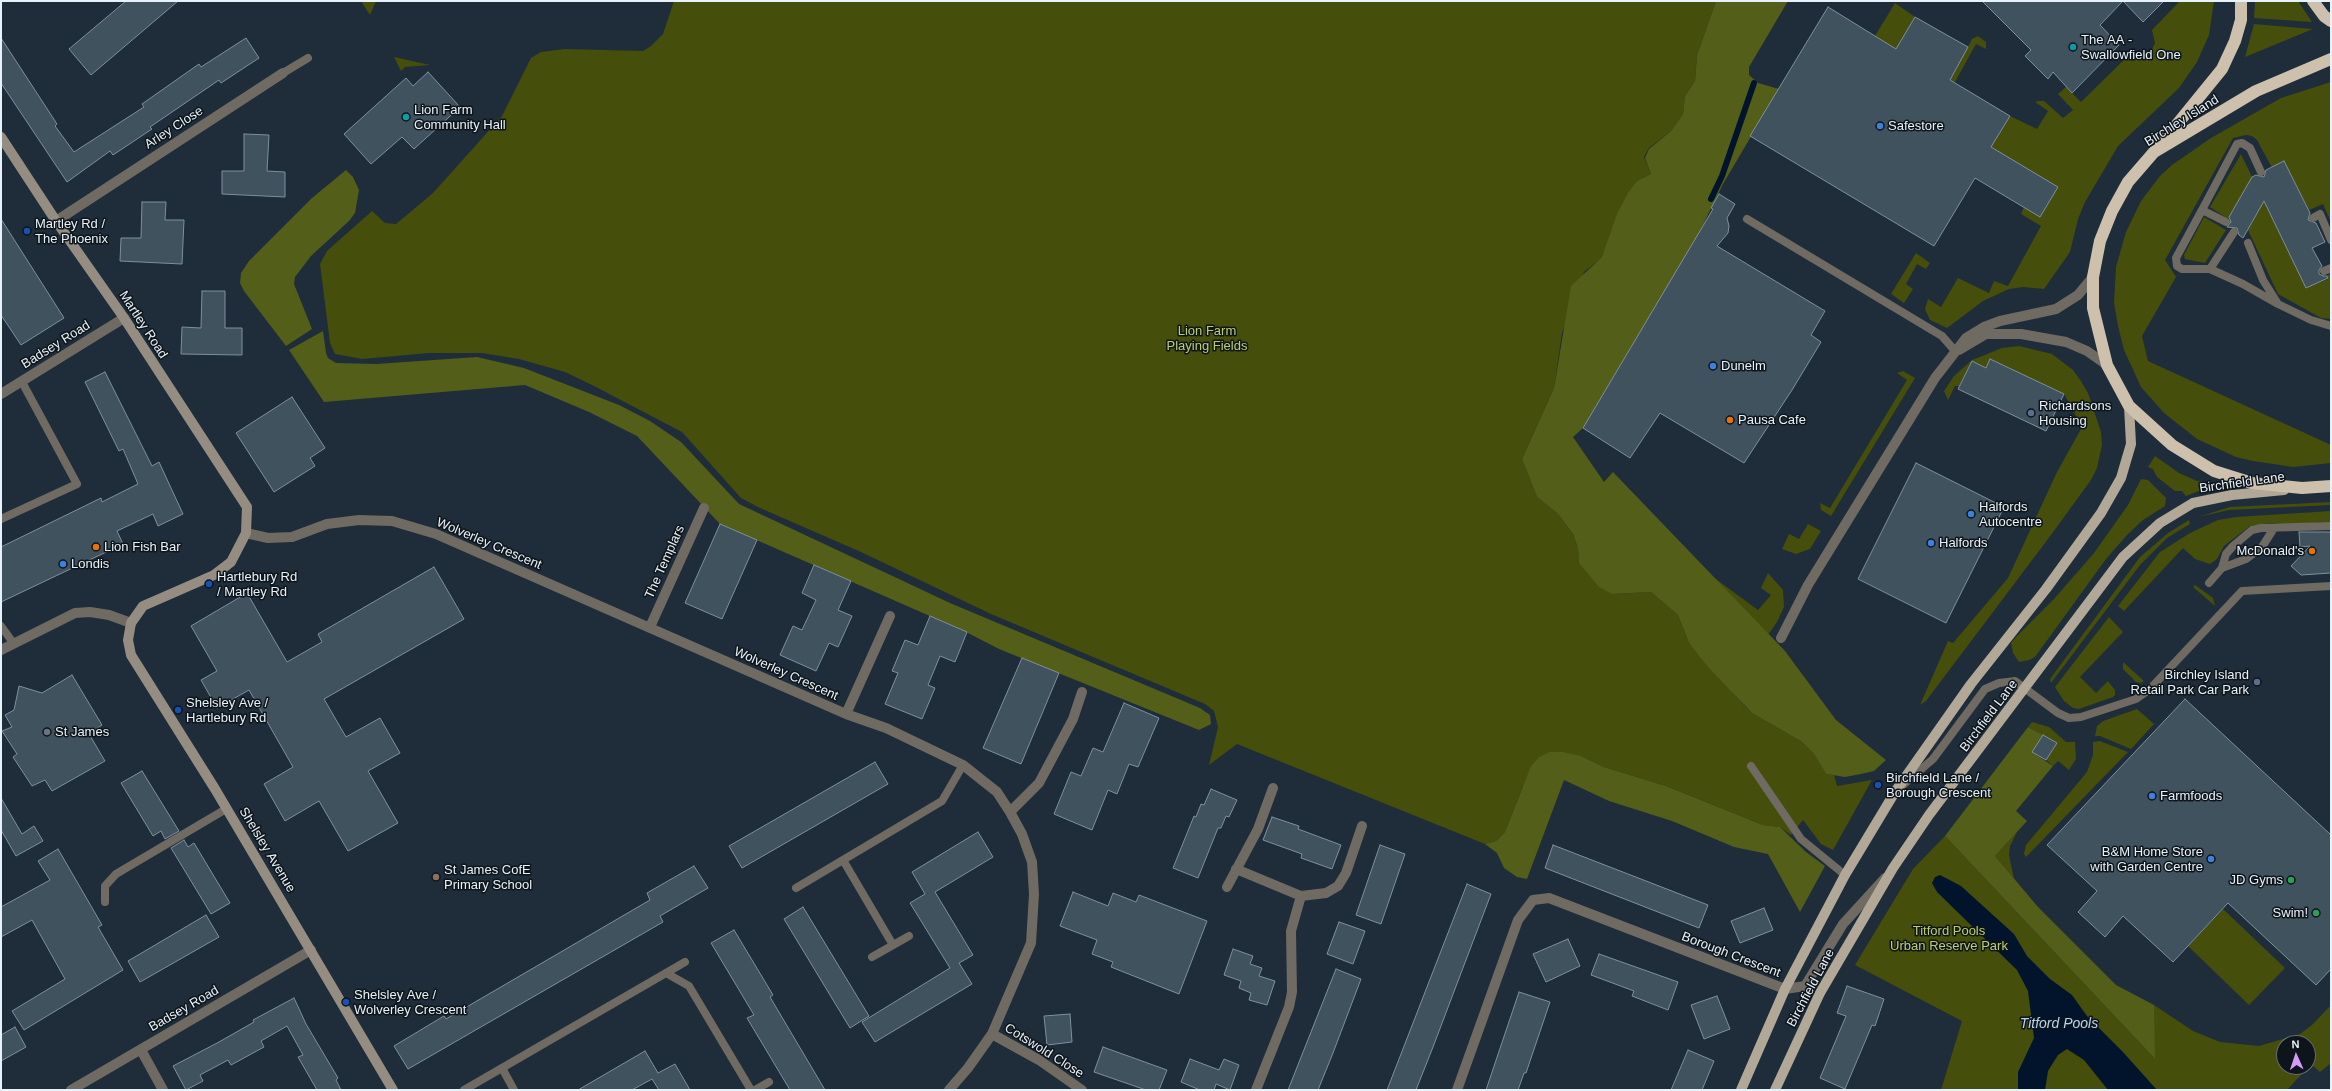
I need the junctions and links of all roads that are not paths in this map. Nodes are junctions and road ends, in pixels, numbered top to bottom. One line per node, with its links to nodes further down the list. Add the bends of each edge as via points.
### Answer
1 (2241, 1): 8 (highway, via 2241,20 2222,70)
2 (2313, 1): 3 (highway)
3 (2331, 21)
4 (308, 58): 6 (lane, Arley Close)
5 (2331, 59): 8 (highway, Birchley Island, via 2256,91)
6 (282, 73): 13 (street, Arley Close)
7 (1, 137): 13 (street, Martley Road)
8 (2154, 152): 19 (highway, Birchley Island, via 2128,182 2112,210 2100,241)
9 (2261, 172): 10 (lane, via 2250,148 2242,143 2237,144)
10 (2202, 210): 14 (lane); 18 (lane, via 2176,258 2177,266 2182,269)
11 (2313, 218): 16 (lane, via 2320,214)
12 (1747, 219): 23 (lane, via 1942,336)
13 (56, 221): 21 (street, Martley Road)
14 (2226, 222)
15 (2234, 232): 18 (lane)
16 (2331, 240)
17 (2248, 243): 20 (lane, via 2263,280)
18 (2210, 269): 20 (lane)
19 (2093, 277): 23 (street, via 2078,295 2056,309 1984,327 1966,338); 24 (highway, Birchley Island, via 2093,308)
20 (2278, 304): 22 (lane)
21 (124, 318): 25 (street, Badsey Road); 34 (street, Martley Road, via 247,507)
22 (2331, 325)
23 (1956, 352): 24 (street, via 1986,334 2021,334 2066,342 2087,351); 42 (street, via 1941,368 1808,585)
24 (2108, 365): 27 (highway, Birchley Island)
25 (22, 382): 26 (street, Badsey Road); 31 (lane, via 77,484)
26 (1, 394)
27 (2129, 406): 29 (highway, Birchley Island, via 2172,445 2214,471 2252,483); 51 (main road, Birchfield Lane, via 2131,444 2125,467 2101,513 2046,589 1971,684)
28 (2331, 486): 29 (highway, Birchley Island)
29 (2302, 488): 45 (main road, Birchfield Lane, via 2232,495 2193,503 2160,523 2123,556)
30 (704, 508): 41 (street, The Templars)
31 (1, 519)
32 (2331, 526): 33 (lane)
33 (2274, 528): 35 (lane, via 2262,547 2246,559); 35 (lane, via 2252,530 2226,554)
34 (246, 533): 39 (street, via 232,562 214,575 143,606); 41 (street, Wolverley Crescent, via 268,538 292,537 327,524 360,520 392,521 436,534)
35 (2222, 568): 36 (lane)
36 (2210, 582)
37 (2331, 586): 45 (lane, via 2242,591 2150,689 2136,699 2106,710 2079,718 2069,718 2058,713)
38 (890, 616): 47 (street)
39 (131, 623): 43 (street, via 109,615 74,613); 52 (street, Shelsley Avenue, via 128,640 131,654)
40 (1, 626): 43 (lane)
41 (650, 627): 47 (street, Wolverley Crescent)
42 (1781, 638)
43 (14, 644): 44 (street)
44 (1, 650)
45 (2026, 688): 51 (lane, via 2015,681 1998,683 1985,689 1933,759); 56 (main road, Birchfield Lane, via 1929,815)
46 (1082, 692): 53 (street, via 1073,719 1039,783)
47 (846, 714): 48 (street, Wolverley Crescent, via 886,728)
48 (963, 765): 53 (street, Wolverley Crescent, via 997,792); 55 (lane, via 942,801)
49 (1751, 766): 58 (lane, via 1801,839)
50 (1273, 788): 57 (street, via 1258,829)
51 (1895, 792): 58 (main road, Birchfield Lane)
52 (226, 809): 62 (lane, via 116,874 105,886); 65 (street, Shelsley Avenue)
53 (1010, 812): 70 (street, Wolverley Crescent, via 1022,834 1032,862 1034,894 1031,943)
54 (1362, 826): 61 (street, via 1338,886 1326,893)
55 (843, 860): 60 (lane); 64 (lane)
56 (1893, 868): 69 (street, Borough Crescent, via 1843,924 1805,986); 86 (main road, Birchfield Lane, via 1820,993)
57 (1236, 869): 59 (street); 61 (street)
58 (1845, 875): 69 (main road, Birchfield Lane)
59 (1227, 887)
60 (796, 888)
61 (1301, 896): 83 (street, via 1292,931 1290,1007)
62 (105, 902)
63 (909, 936): 64 (lane)
64 (893, 945): 66 (lane)
65 (311, 950): 71 (street, Badsey Road); 76 (street, Shelsley Avenue)
66 (872, 957)
67 (685, 962): 68 (lane)
68 (666, 973): 72 (lane); 79 (lane, via 690,986)
69 (1785, 989): 84 (street, Borough Crescent, via 1549,898 1533,900 1518,920); 85 (main road, Birchfield Lane)
70 (992, 1034): 81 (street, Wolverley Crescent); 82 (street, Cotswold Close, via 1039,1060)
71 (142, 1050): 74 (street, Badsey Road); 75 (street)
72 (502, 1068): 77 (lane); 78 (lane)
73 (769, 1082): 80 (lane)
74 (70, 1090)
75 (163, 1090)
76 (393, 1090)
77 (464, 1090)
78 (514, 1090)
79 (751, 1090)
80 (755, 1090)
81 (949, 1090)
82 (1082, 1090)
83 (1256, 1090)
84 (1457, 1090)
85 (1741, 1090)
86 (1775, 1090)

